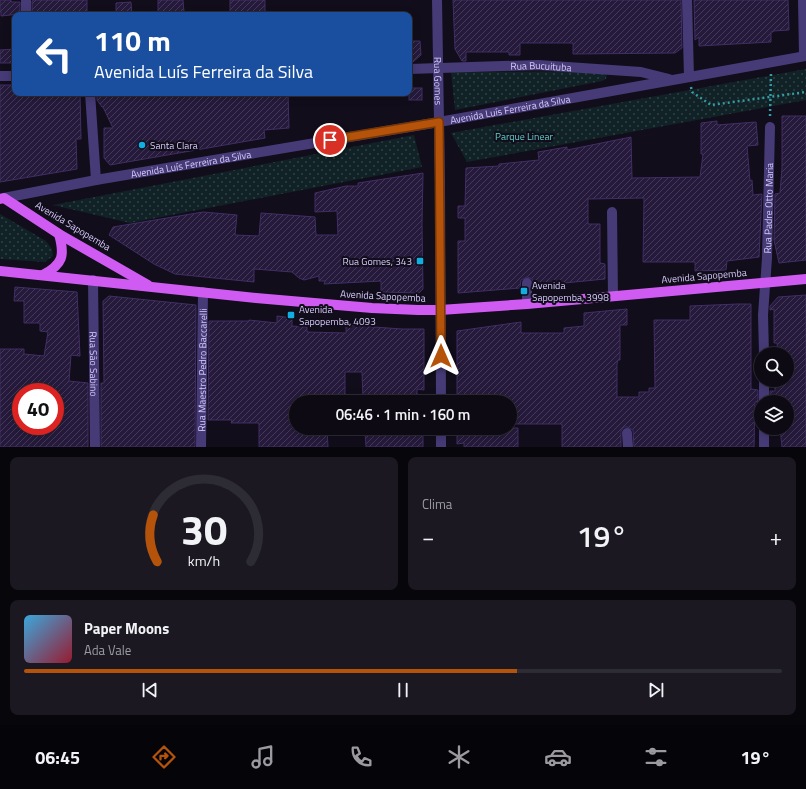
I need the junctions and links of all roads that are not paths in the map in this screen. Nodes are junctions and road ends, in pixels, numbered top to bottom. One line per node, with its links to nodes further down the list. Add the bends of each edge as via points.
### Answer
1 (26, 0): 5 (street)
2 (437, 0): 7 (street, Rua Gomes)
3 (687, 0): 11 (street)
4 (803, 0): 6 (street)
5 (26, 12)
6 (805, 56): 11 (street, Avenida Luís Ferreira da Silva)
7 (438, 68): 8 (street, Rua Bucuituba); 12 (street, Rua Bucuituba, via 538,65 641,72); 14 (street, Rua Gomes)
8 (412, 69)
9 (0, 76): 10 (street)
10 (12, 76)
11 (689, 77): 12 (street, Avenida Luís Ferreira da Silva)
12 (672, 80): 14 (street, Avenida Luís Ferreira da Silva)
13 (90, 96): 16 (street)
14 (439, 122): 16 (street, Avenida Luís Ferreira da Silva); 30 (street, Rua Gomes)
15 (770, 127): 24 (street, Rua Padre Otto Maria)
16 (96, 180): 17 (street, Avenida Sapopemba)
17 (2, 199): 19 (main road, Avenida Sapopemba)
18 (612, 212): 28 (street)
19 (59, 234): 21 (main road, via 62,259 56,267); 26 (main road, Avenida Sapopemba)
20 (0, 271): 21 (main road, Avenida Sapopemba)
21 (43, 275): 23 (main road, Avenida Sapopemba)
22 (806, 278): 24 (main road, Avenida Sapopemba)
23 (93, 280): 26 (main road, Avenida Sapopemba); 36 (street, Rua São Sabino)
24 (765, 282): 28 (main road, Avenida Sapopemba); 31 (street, Rua Padre Otto Maria)
25 (527, 283): 29 (street)
26 (150, 286): 27 (main road, Avenida Sapopemba)
27 (203, 292): 30 (main road, Avenida Sapopemba, via 372,308); 37 (street, Rua Maestro Pedro Baccarelli)
28 (613, 296): 29 (main road, Avenida Sapopemba)
29 (527, 304): 30 (main road, Avenida Sapopemba)
30 (440, 310): 32 (street, Rua Gomes)
31 (764, 347)
32 (441, 395)
33 (627, 433): 39 (street)
34 (441, 435): 38 (street)
35 (764, 435): 40 (street)
36 (96, 447)
37 (201, 447)
38 (441, 447)
39 (628, 447)
40 (764, 447)

